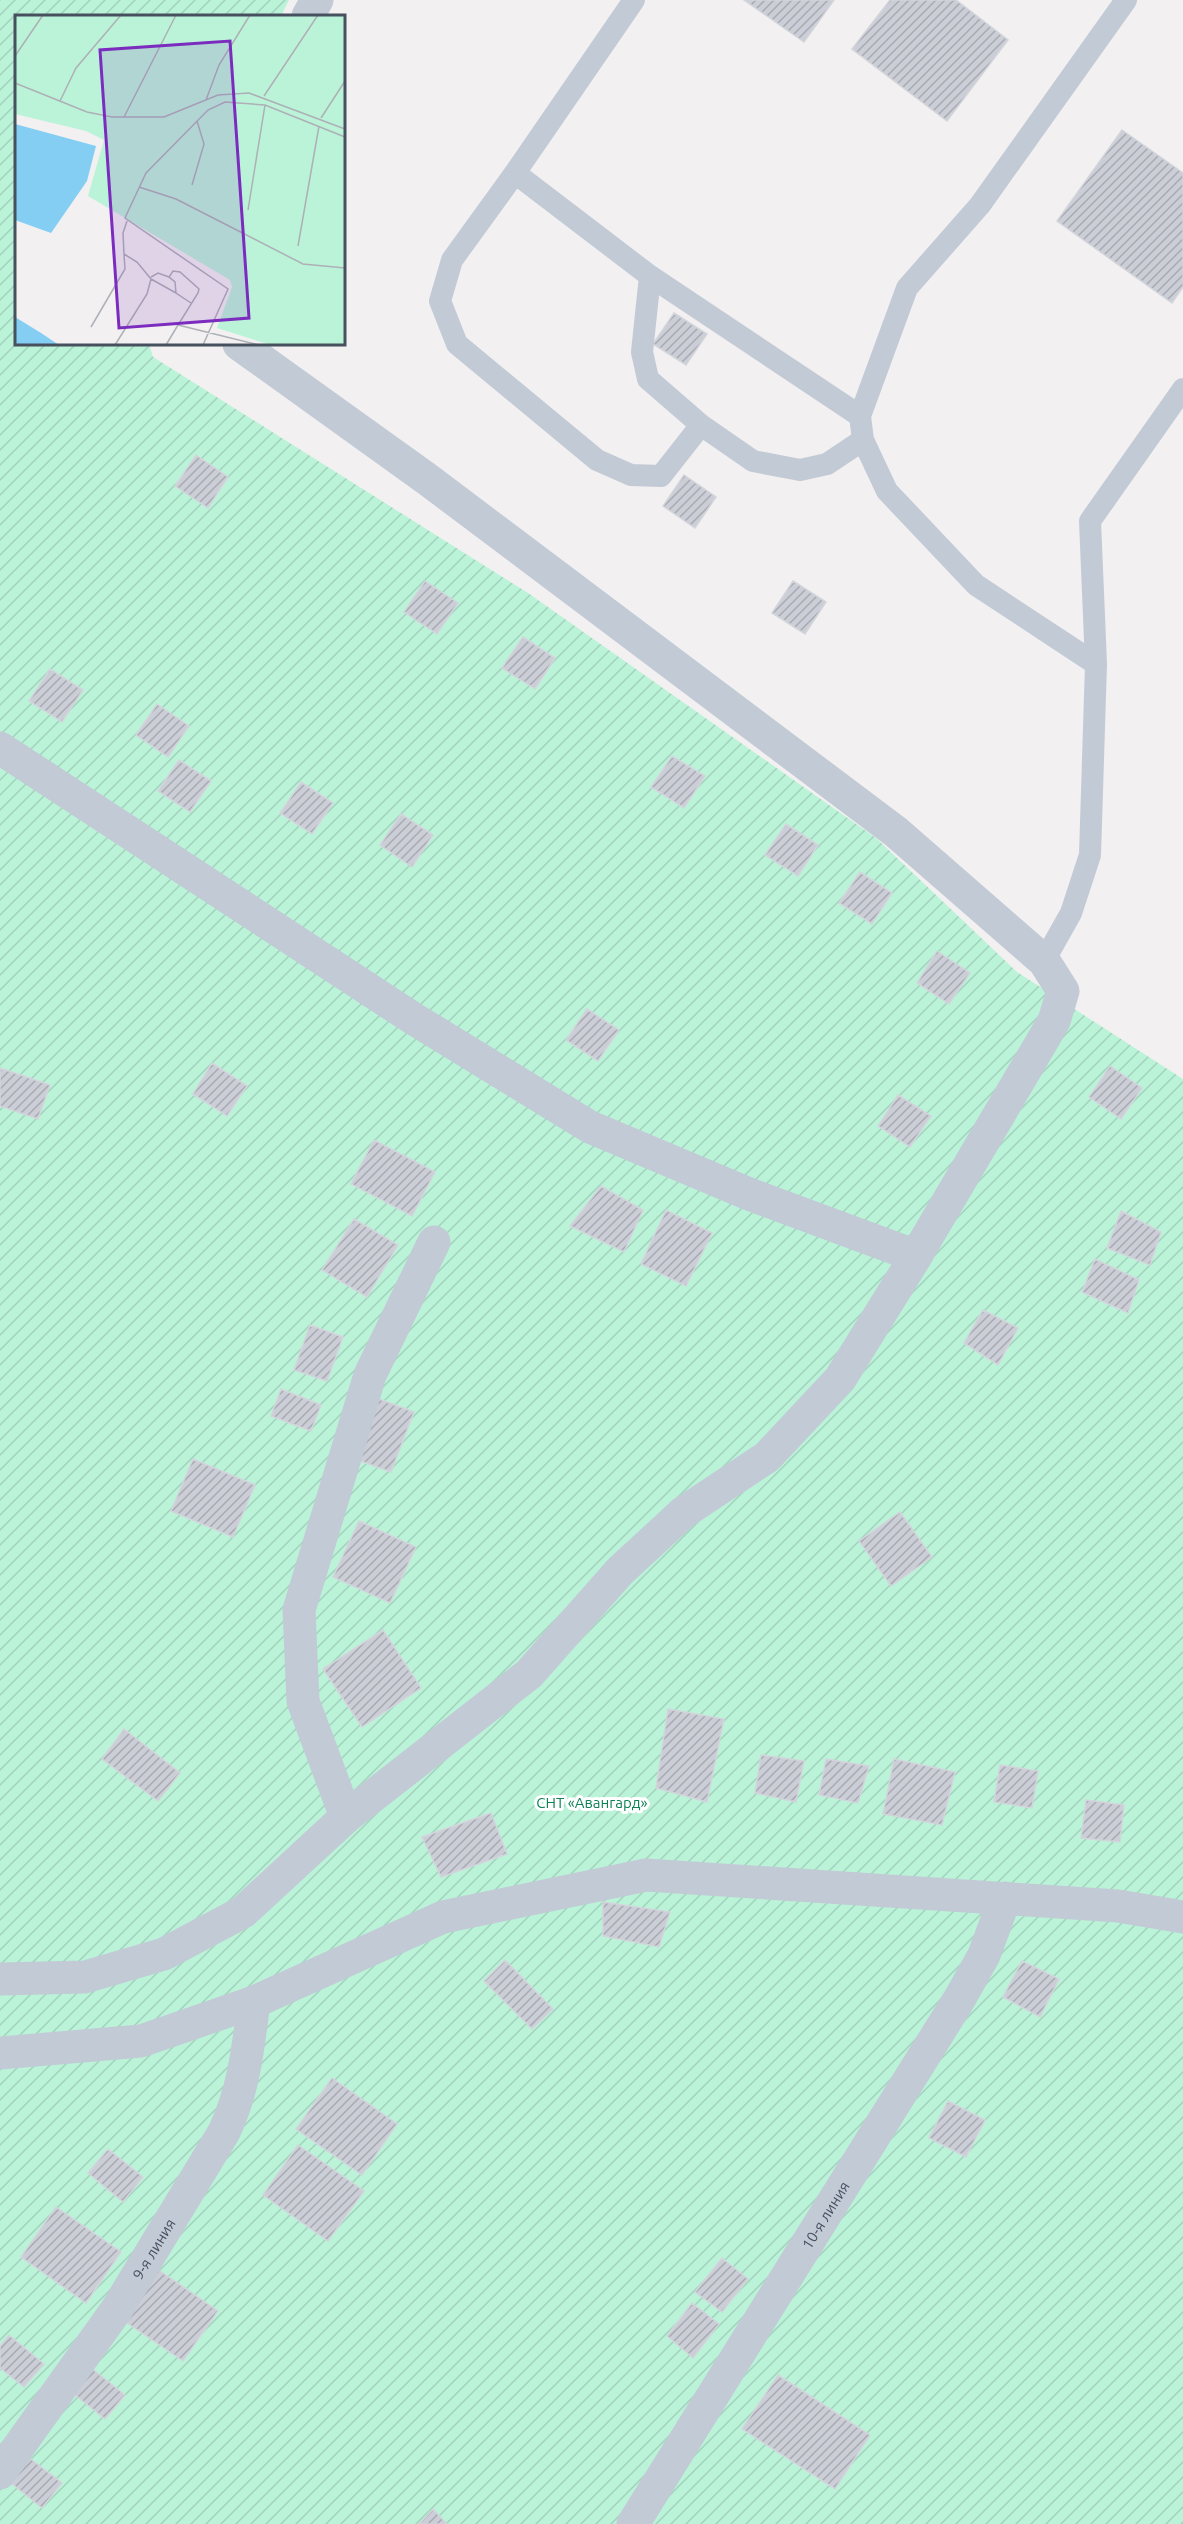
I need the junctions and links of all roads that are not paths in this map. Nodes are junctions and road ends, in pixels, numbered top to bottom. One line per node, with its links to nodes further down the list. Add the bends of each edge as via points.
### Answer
1 (316, 0): 4 (street)
2 (634, 0): 5 (lane)
3 (1126, 0): 9 (lane, via 980,205 907,288)
4 (308, 15)
5 (515, 174): 6 (lane); 10 (lane, via 452,260 440,302 457,344 597,460 632,476 661,476)
6 (650, 276): 9 (lane); 10 (lane, via 642,352 648,379)
7 (240, 345): 14 (street, via 427,479 896,832)
8 (1183, 389): 12 (lane, via 1090,521)
9 (860, 416): 11 (lane)
10 (701, 425): 11 (lane, via 753,461 801,470 827,464)
11 (863, 440): 12 (lane, via 887,491 976,585)
12 (1096, 664): 14 (lane, via 1090,855 1071,913)
13 (0, 748): 16 (street, via 414,1019 590,1127 749,1194)
14 (1044, 961): 16 (street, via 1063,991 1054,1021)
15 (434, 1242): 17 (street, via 370,1375 299,1610 303,1701)
16 (916, 1256): 17 (street, via 840,1379 767,1457 684,1512 620,1571 529,1674)
17 (346, 1817): 20 (street, via 243,1912 164,1954 85,1977)
18 (1005, 1898): 19 (street, via 1118,1906); 21 (street, via 646,1875 443,1917); 24 (street, 10-я линия, via 984,1955 960,1998)
19 (1183, 1917)
20 (0, 1979)
21 (254, 2002): 22 (street, via 141,2041); 23 (street, 9-я линия, via 244,2079 224,2132 117,2309)
22 (0, 2054)
23 (0, 2473)
24 (633, 2524)

